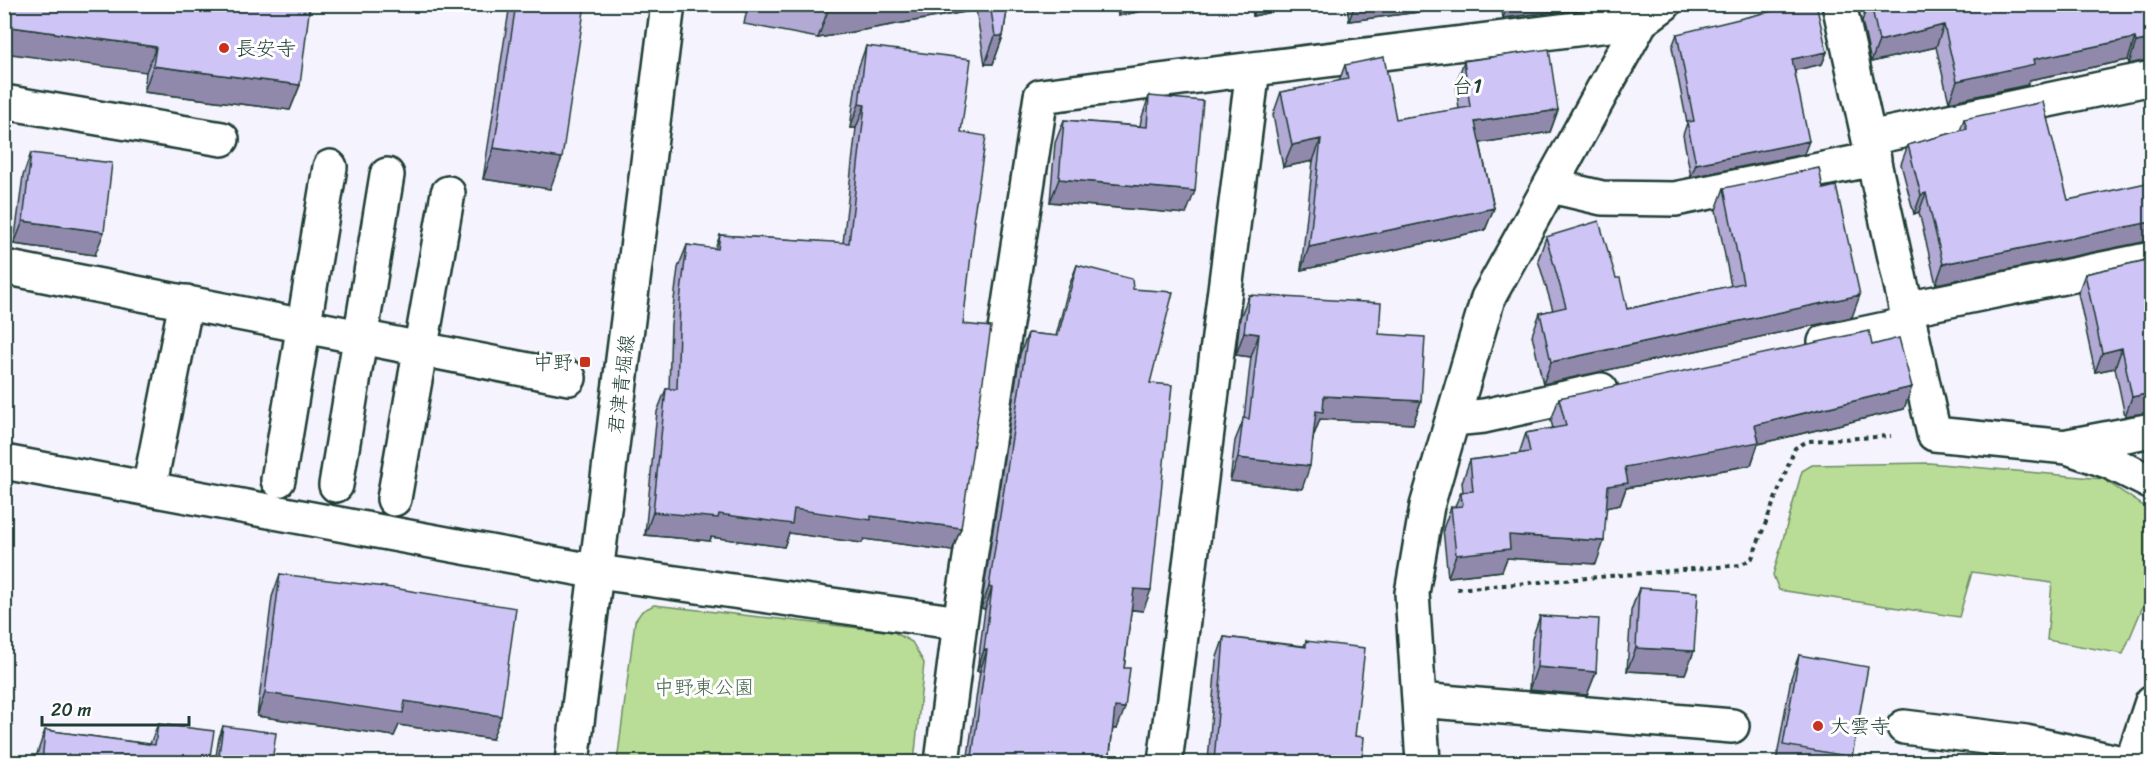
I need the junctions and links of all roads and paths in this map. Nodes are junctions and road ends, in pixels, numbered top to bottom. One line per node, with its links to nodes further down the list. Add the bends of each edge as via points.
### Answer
1 (668, 4): 33 (street, 君津青堀線)
2 (1839, 4): 8 (street)
3 (1640, 13): 4 (street); 11 (street)
4 (1253, 69): 35 (street, via 1041,96); 42 (street)
5 (2151, 78): 8 (street)
6 (4, 102): 7 (street)
7 (222, 139)
8 (1871, 148): 11 (street, via 1675,199 1602,198); 16 (street)
9 (330, 167): 17 (street)
10 (387, 175): 18 (street)
11 (1551, 186): 23 (street, via 1488,298)
12 (448, 193): 19 (street)
13 (2151, 259): 16 (street)
14 (4, 267): 15 (street)
15 (186, 302): 17 (street); 31 (street)
16 (1908, 316): 20 (street); 25 (street)
17 (304, 326): 18 (street); 28 (street)
18 (360, 336): 19 (street); 30 (street)
19 (420, 348): 21 (street); 32 (street)
20 (1794, 349)
21 (569, 378)
22 (1633, 383): 23 (street, via 1484,416)
23 (1453, 419): 34 (street, via 1427,506)
24 (2151, 430): 26 (street)
25 (1934, 434): 26 (street); 34 (path, via 1808,441 1795,448 1752,558 1741,566)
26 (2067, 447): 29 (street, via 2110,462)
27 (4, 462): 31 (street)
28 (278, 480)
29 (2151, 483)
30 (336, 485)
31 (149, 489): 33 (street)
32 (394, 499)
33 (598, 572): 35 (street); 40 (street, 君津青堀線)
34 (1412, 593): 36 (street)
35 (960, 623): 41 (street)
36 (1419, 700): 38 (street); 43 (street)
37 (2151, 702): 45 (street)
38 (1732, 726)
39 (1904, 727): 44 (street, via 2026,742)
40 (572, 762)
41 (942, 762)
42 (1165, 762)
43 (1423, 762)
44 (2118, 762)
45 (2132, 762)

